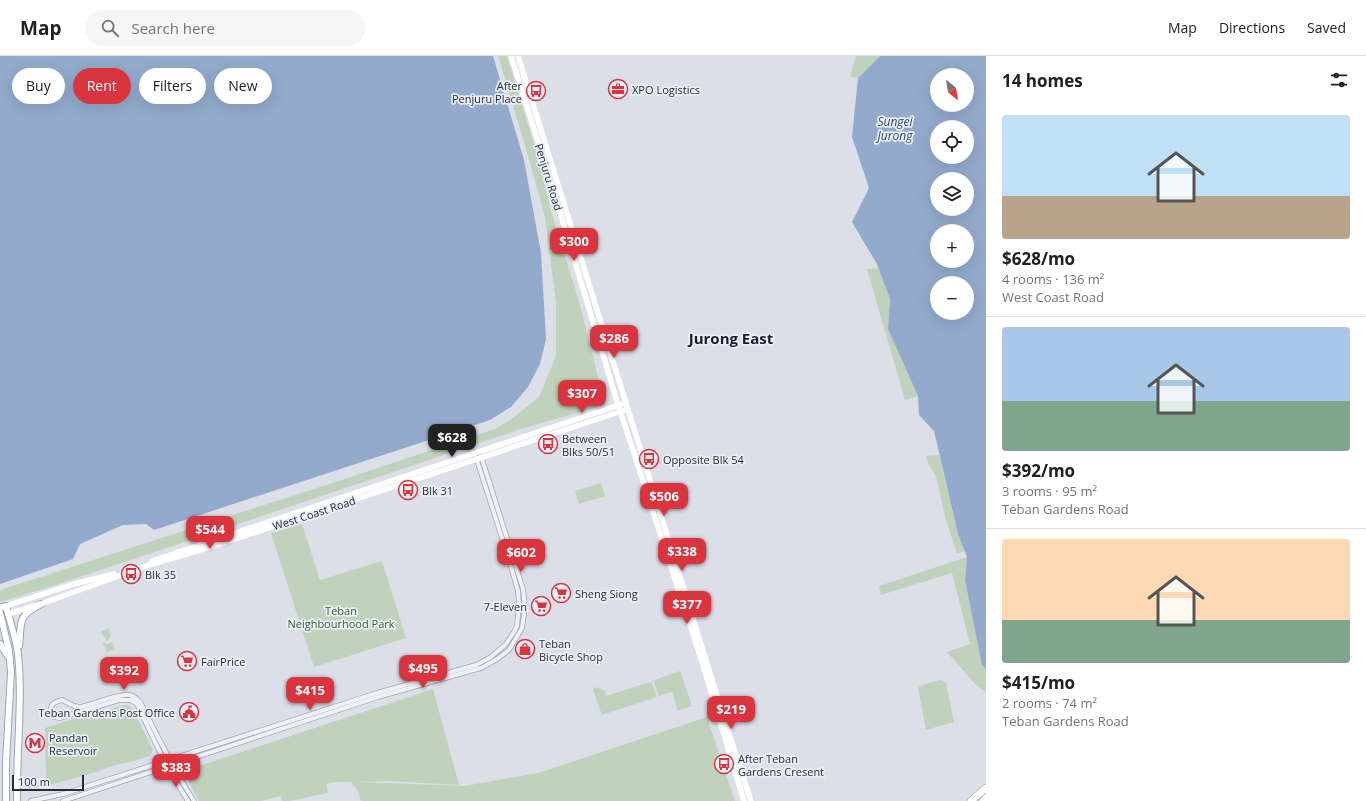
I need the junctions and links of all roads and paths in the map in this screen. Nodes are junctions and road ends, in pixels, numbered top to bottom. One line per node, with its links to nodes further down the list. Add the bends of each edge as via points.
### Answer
1 (512, 56): 4 (main road, Penjuru Road)
2 (518, 56): 3 (main road, Penjuru Road)
3 (627, 406): 4 (main road, West Coast Road); 11 (main road, Penjuru Road)
4 (620, 408): 5 (main road, West Coast Road); 11 (main road, Penjuru Road)
5 (478, 455): 6 (main road, West Coast Road); 7 (main road, West Coast Road, via 110,575); 14 (street, via 523,590 525,608 522,628 509,650 481,668)
6 (41, 604): 8 (main road, West Coast Road); 12 (main road, via 23,617)
7 (3, 607): 8 (main road)
8 (8, 614): 9 (main road, West Coast Road); 12 (main road)
9 (0, 615): 13 (main road)
10 (0, 644): 13 (main road)
11 (699, 645): 27 (main road, Penjuru Road); 28 (main road, Penjuru Road)
12 (18, 652): 22 (main road)
13 (11, 661): 21 (main road)
14 (378, 695): 15 (street); 17 (street)
15 (170, 759): 16 (street); 16 (street, via 140,702 129,695 80,706 62,700 51,709 55,718 60,718 119,700 131,700 141,711); 17 (street)
16 (165, 761): 18 (street); 23 (street, via 64,794)
17 (173, 765): 18 (street); 26 (street)
18 (167, 767): 24 (street); 25 (street)
19 (986, 788): 29 (highway)
20 (986, 798): 30 (highway)
21 (6, 801)
22 (17, 801)
23 (31, 801)
24 (63, 801)
25 (188, 801)
26 (194, 801)
27 (744, 801)
28 (751, 801)
29 (971, 801)
30 (983, 801)

